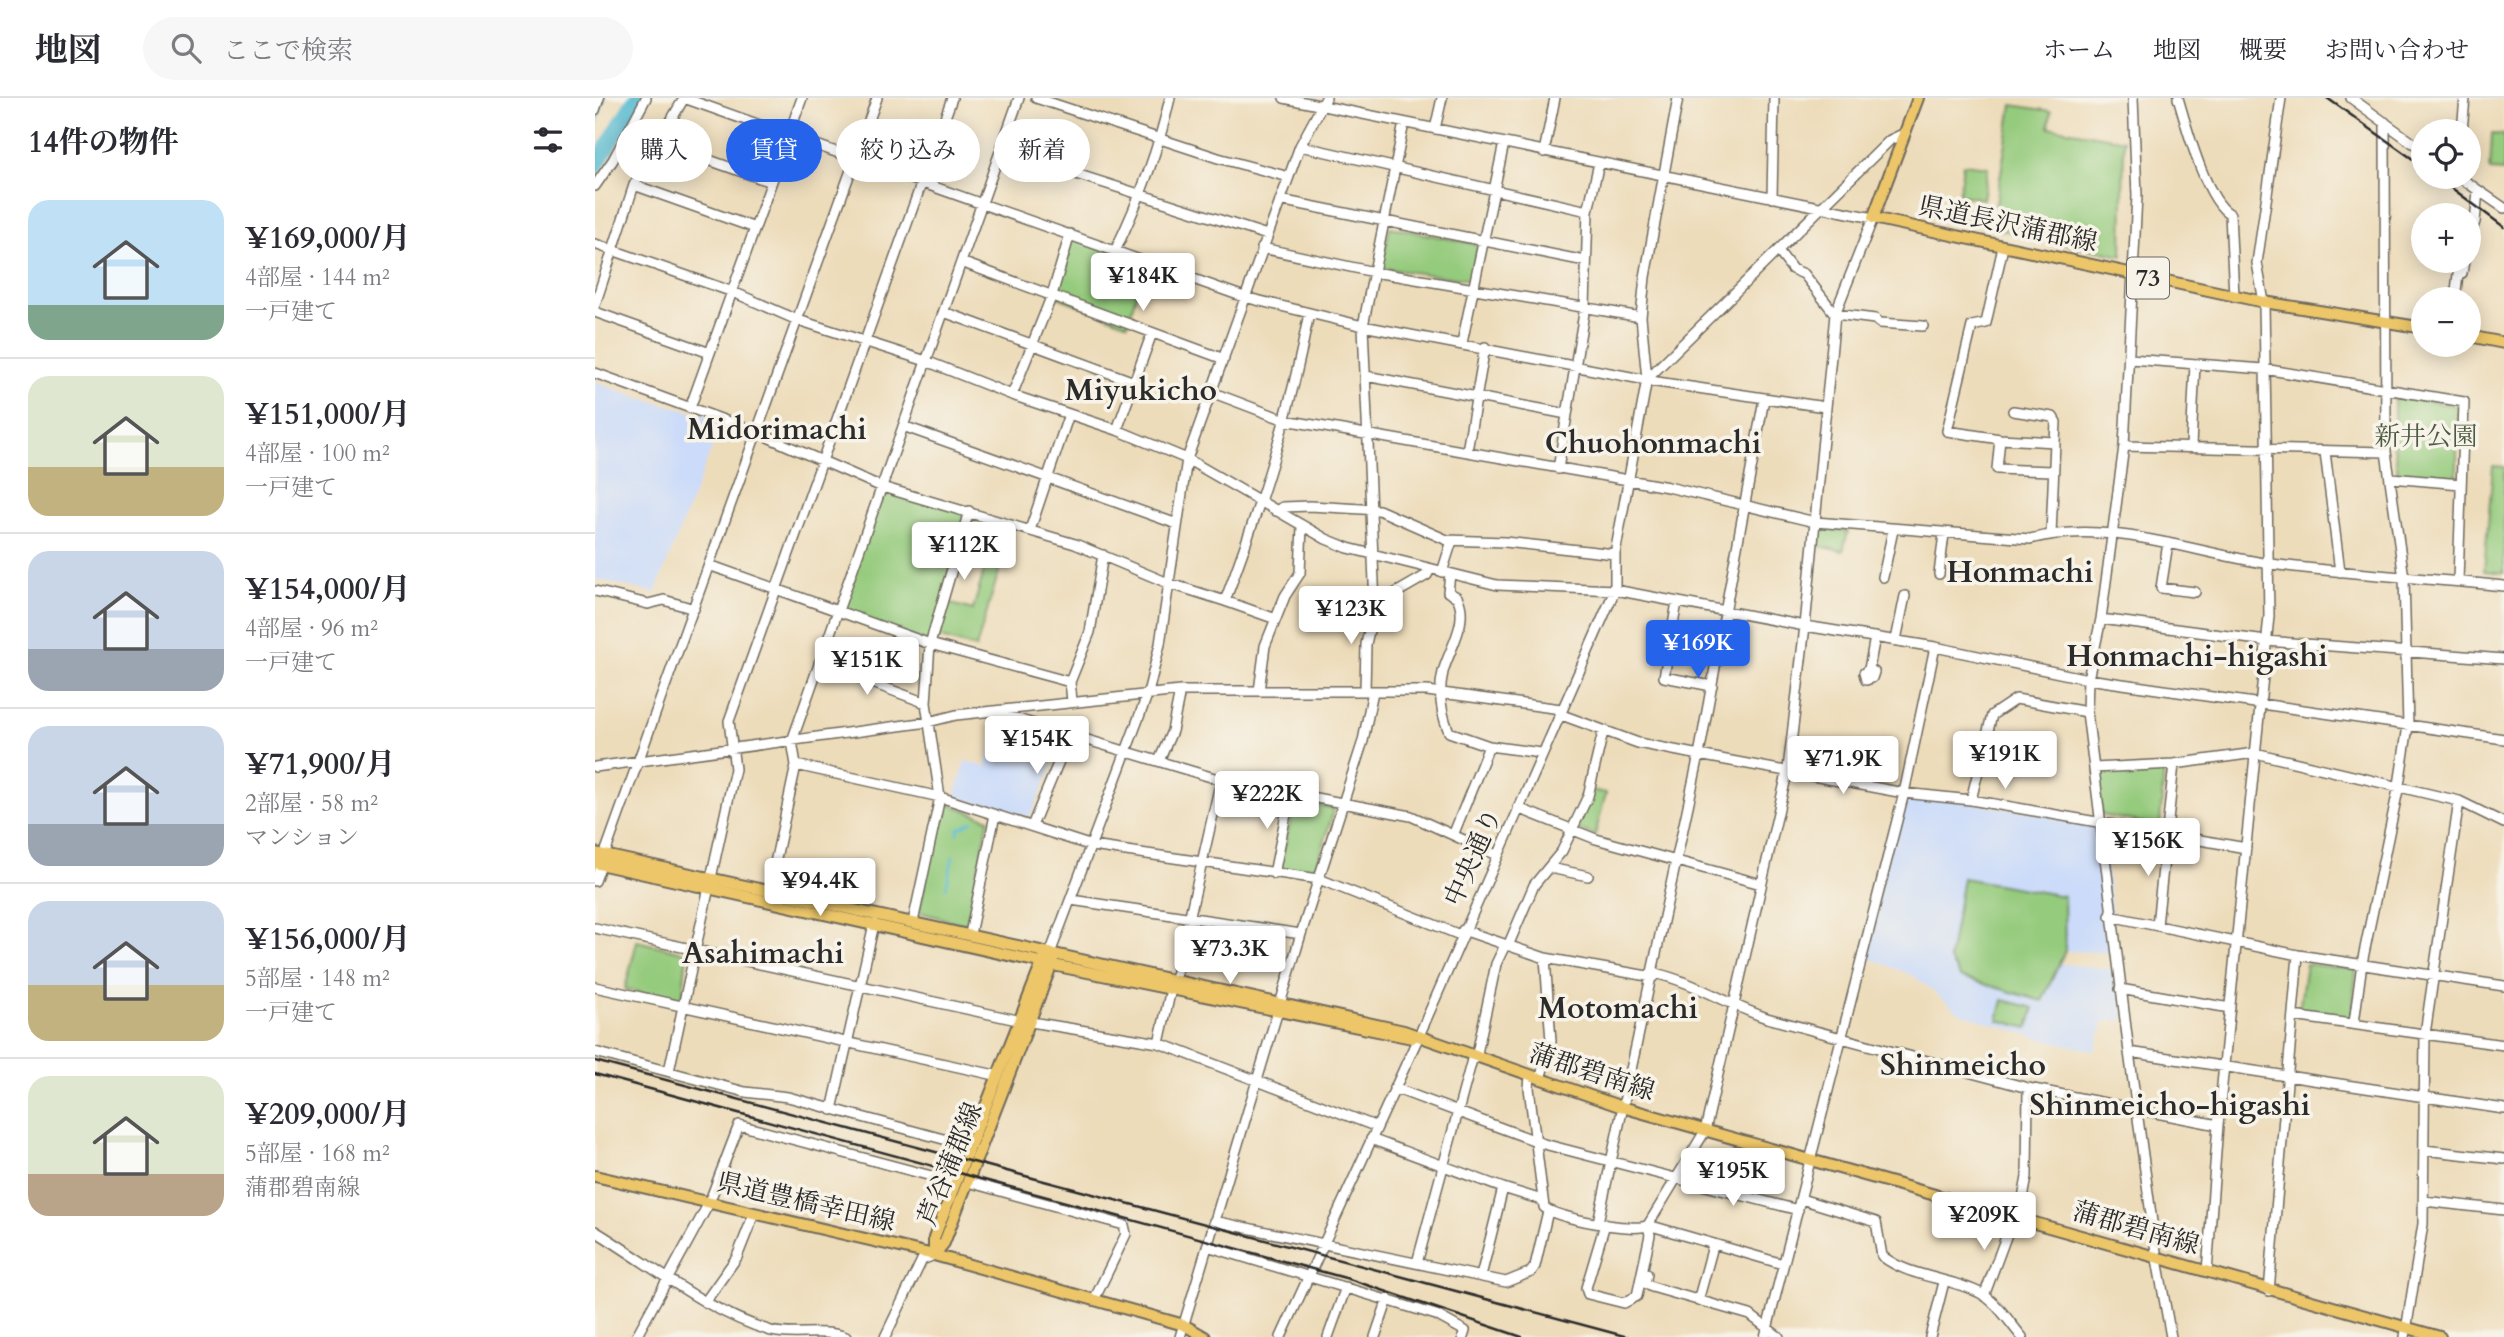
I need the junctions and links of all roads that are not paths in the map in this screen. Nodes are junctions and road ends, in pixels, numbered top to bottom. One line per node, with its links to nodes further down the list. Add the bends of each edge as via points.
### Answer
1 (599, 98): 22 (street)
2 (646, 98): 50 (street)
3 (684, 98): 23 (street); 24 (street)
4 (802, 98): 25 (street)
5 (877, 98): 26 (street)
6 (952, 98): 49 (street)
7 (1019, 98): 27 (street)
8 (1036, 98): 33 (street)
9 (1170, 98): 33 (street)
10 (1284, 98): 21 (street)
11 (1441, 98): 31 (street)
12 (1555, 98): 37 (street)
13 (1678, 98): 41 (street, 中央通り)
14 (1774, 98): 54 (street)
15 (1918, 98): 32 (main road, 県道長沢蒲郡線)
16 (2133, 98): 76 (street, via 2137,196)
17 (2178, 98): 80 (street, via 2202,173 2223,211 2230,214)
18 (2281, 98): 82 (street, via 2257,263)
19 (2351, 98): 30 (street)
20 (2465, 98): 28 (street)
21 (1323, 102): 29 (street); 36 (street)
22 (595, 110)
23 (672, 119)
24 (741, 119)
25 (794, 119)
26 (870, 119)
27 (1012, 119)
28 (2463, 119)
29 (1405, 122): 31 (street); 39 (street)
30 (2385, 122): 34 (street); 91 (street)
31 (1435, 129): 35 (street)
32 (1905, 134): 58 (street, via 1890,139); 61 (main road, 県道長沢蒲郡線)
33 (1161, 138): 42 (street); 53 (street)
34 (2411, 141)
35 (1504, 143): 37 (street); 51 (street)
36 (1300, 146): 39 (street); 42 (street)
37 (1544, 152): 38 (street)
38 (1599, 163): 41 (street); 60 (street)
39 (1395, 166): 51 (street); 62 (street)
40 (994, 170): 57 (street)
41 (1663, 176): 54 (street); 89 (street, 中央通り)
42 (1289, 177): 55 (street)
43 (1090, 179): 53 (street)
44 (636, 182): 48 (street)
45 (771, 182): 63 (street)
46 (847, 182): 90 (street)
47 (913, 182): 49 (street)
48 (634, 185): 63 (street); 70 (street)
49 (921, 185): 57 (street); 97 (street)
50 (595, 186)
51 (1494, 190): 60 (street); 66 (street)
52 (2478, 190): 56 (street); 59 (street)
53 (1141, 196): 65 (street); 71 (street)
54 (1772, 198): 58 (street)
55 (1280, 200): 62 (street); 65 (street)
56 (2477, 203)
57 (981, 206): 64 (street); 74 (street)
58 (1823, 208): 61 (street); 72 (street)
59 (2504, 208)
60 (1588, 211): 73 (street)
61 (1873, 218): 68 (main road, 県道長沢蒲郡線 / 73); 88 (street)
62 (1385, 219): 66 (street); 75 (street)
63 (755, 228): 78 (street)
64 (1070, 234): 71 (street); 79 (street)
65 (1267, 235): 69 (street)
66 (1485, 239): 73 (street); 77 (street)
67 (595, 244): 70 (street)
68 (2003, 247): 76 (main road, 県道長沢蒲郡線 / 73); 128 (street, via 1986,323 1972,326 1947,431)
69 (1262, 248): 75 (street); 81 (street)
70 (612, 249): 78 (street); 83 (street)
71 (1115, 251): 81 (street)
72 (1779, 252): 88 (street, via 1793,269 1804,274); 111 (street)
73 (1585, 261): 84 (street)
74 (961, 262): 79 (street); 86 (street)
75 (1374, 272): 77 (street); 92 (street)
76 (2131, 275): 80 (main road, 県道長沢蒲郡線 / 73); 104 (street)
77 (1474, 289): 84 (street); 98 (street)
78 (733, 292): 90 (street); 102 (street)
79 (1052, 295): 95 (street); 100 (street)
80 (2234, 296): 82 (main road, 県道長沢蒲郡線 / 73)
81 (1244, 297): 87 (street); 103 (street)
82 (2264, 302): 91 (main road, 県道長沢蒲郡線 / 73); 108 (street)
83 (595, 305)
84 (1585, 307): 89 (street); 107 (street)
85 (595, 312): 102 (street)
86 (944, 312): 100 (street); 105 (street)
87 (1309, 313): 92 (street); 123 (street)
88 (1835, 314): 93 (street); 118 (street)
89 (1641, 317): 111 (street, 中央通り)
90 (795, 319): 97 (street); 126 (street)
91 (2387, 321): 94 (main road, 県道長沢蒲郡線 / 73); 113 (street)
92 (1363, 326): 98 (street); 110 (street)
93 (1923, 326)
94 (2411, 326)
95 (1152, 333): 103 (street); 112 (street)
96 (2481, 338): 99 (main road)
97 (865, 342): 105 (street); 137 (street)
98 (1462, 343): 101 (street)
99 (2504, 343)
100 (1033, 344): 112 (street); 115 (street)
101 (1485, 347): 107 (street); 116 (street)
102 (710, 353): 119 (street)
103 (1224, 359): 114 (street)
104 (2130, 359): 106 (street); 130 (street)
105 (926, 361): 115 (street); 124 (street)
106 (2195, 364): 108 (street); 131 (street)
107 (1576, 365): 111 (street); 122 (street)
108 (2264, 369): 113 (street); 132 (street)
109 (595, 373): 119 (street)
110 (1366, 376): 116 (street); 127 (street)
111 (1647, 379): 117 (street); 142 (street, 中央通り)
112 (1134, 382): 125 (street)
113 (2387, 390): 135 (street); 143 (street, via 2465,402)
114 (1211, 392): 123 (street); 136 (street)
115 (1012, 395): 121 (street)
116 (1476, 397): 122 (street); 133 (street)
117 (1763, 399): 118 (street); 146 (street)
118 (1825, 407): 150 (street)
119 (690, 408): 126 (street)
120 (2013, 411): 129 (street, via 2053,417)
121 (1069, 414): 125 (street); 141 (street)
122 (1567, 414): 138 (street)
123 (1285, 419): 127 (street); 145 (street)
124 (903, 426): 141 (street); 144 (street)
125 (1117, 430): 136 (street)
126 (757, 432): 137 (street); 164 (street)
127 (1367, 433): 133 (street); 147 (street)
128 (2000, 439): 129 (street); 139 (street, via 1997,469)
129 (2055, 442): 139 (street)
130 (2124, 446): 131 (street); 155 (street)
131 (2191, 446): 132 (street)
132 (2266, 449): 134 (street); 163 (street)
133 (1467, 452): 138 (street)
134 (2325, 452): 135 (street); 166 (street)
135 (2386, 452): 140 (street)
136 (1187, 459): 145 (street); 151 (street)
137 (823, 460): 144 (street); 174 (street)
138 (1558, 469): 142 (street)
139 (2052, 471): 157 (street)
140 (2391, 478): 143 (street); 170 (street)
141 (1048, 479): 151 (street); 153 (street)
142 (1629, 480): 146 (street); 161 (street, 中央通り)
143 (2461, 485): 171 (street)
144 (882, 487): 148 (street); 183 (street)
145 (1262, 502): 149 (street); 179 (street)
146 (1745, 504): 150 (street); 184 (street)
147 (1369, 509): 149 (street, via 1310,506); 158 (street); 160 (street)
148 (969, 511): 153 (street); 191 (street)
149 (1276, 511): 152 (street)
150 (1815, 522): 154 (street); 187 (street)
151 (1177, 524): 172 (street)
152 (1302, 526): 160 (street, via 1326,540); 185 (street, via 1300,573)
153 (1030, 530): 162 (street)
154 (1893, 530): 156 (street); 169 (street)
155 (2114, 533): 157 (street); 159 (street); 186 (street)
156 (1944, 534): 157 (street, via 2030,540); 168 (street)
157 (2051, 534)
158 (1452, 541): 161 (street); 167 (street)
159 (2168, 543): 163 (street); 177 (street, via 2161,588)
160 (1371, 554): 165 (street); 181 (street)
161 (1615, 554): 175 (street, 中央通り)
162 (1103, 555): 172 (street); 198 (street, via 1090,632)
163 (2268, 564): 166 (street); 190 (street)
164 (709, 565): 174 (street); 182 (street)
165 (1430, 569): 167 (street); 181 (street)
166 (2340, 572): 170 (street)
167 (1446, 573): 175 (street, via 1514,586); 204 (street, via 1448,592 1457,597 1462,615)
168 (1939, 573)
169 (1883, 577)
170 (2404, 578): 171 (street); 193 (street)
171 (2458, 581): 173 (street)
172 (1168, 583): 179 (street); 203 (street)
173 (2504, 586)
174 (776, 590): 183 (street); 218 (street, via 729,721)
175 (1615, 590): 180 (street); 208 (street, 中央通り)
176 (595, 591): 182 (street)
177 (2195, 592)
178 (1905, 596): 189 (street)
179 (1226, 601): 185 (street)
180 (1677, 602): 184 (street); 199 (street, via 1664,677)
181 (1375, 605): 202 (street, via 1366,644)
182 (694, 609): 223 (street)
183 (837, 611): 191 (street); 195 (street)
184 (1727, 611): 187 (street); 199 (street)
185 (1276, 619): 201 (street, via 1265,646)
186 (2101, 619): 190 (street); 197 (street)
187 (1805, 626): 188 (street); 229 (street)
188 (1875, 637): 189 (street); 196 (street)
189 (1896, 640): 192 (street)
190 (2266, 641): 193 (street); 207 (street)
191 (930, 644): 198 (street); 206 (street)
192 (1935, 647): 197 (street); 232 (street)
193 (2405, 650): 194 (street); 212 (street)
194 (2504, 659)
195 (819, 663): 206 (street); 216 (street)
196 (1870, 669)
197 (2088, 680): 207 (street); 209 (street)
198 (1070, 682): 205 (street)
199 (1712, 686): 222 (street)
200 (1181, 691): 201 (street); 203 (street); 224 (street)
201 (1259, 691): 202 (street)
202 (1369, 691): 204 (street); 237 (street, via 1367,728)
203 (1148, 693): 205 (street); 219 (street)
204 (1441, 693): 208 (street); 217 (street, via 1441,713 1449,732)
205 (1072, 701): 210 (street)
206 (926, 703): 211 (street)
207 (2259, 703): 212 (street); 221 (street)
208 (1560, 712): 213 (street); 220 (street, 中央通り)
209 (2087, 712): 228 (street); 235 (street, via 2016,699 1992,715)
210 (995, 713): 211 (street); 214 (street)
211 (928, 722): 216 (street); 234 (street)
212 (2408, 726): 215 (street); 231 (street)
213 (1603, 732): 222 (street); 243 (street, via 1588,796)
214 (1069, 737): 219 (street); 242 (street)
215 (2504, 739)
216 (792, 741): 218 (street); 226 (street)
217 (1489, 747): 220 (street); 244 (street)
218 (732, 748): 223 (street); 257 (street, via 735,769)
219 (1128, 751): 224 (street); 246 (street)
220 (1541, 753): 238 (street, 中央通り)
221 (2255, 753): 225 (street); 231 (street); 247 (street)
222 (1699, 755): 229 (street); 251 (street)
223 (636, 761): 227 (street); 249 (street)
224 (1159, 761): 230 (street)
225 (2174, 764): 228 (street); 245 (street)
226 (796, 765): 234 (street); 259 (street)
227 (595, 767)
228 (2094, 768): 240 (street)
229 (1788, 769): 232 (street); 258 (street)
230 (1221, 780): 233 (street); 250 (street)
231 (2399, 785): 236 (street); 277 (street)
232 (1904, 793): 235 (street); 296 (street)
233 (1290, 794): 237 (street); 253 (street)
234 (940, 797): 239 (street); 263 (street)
235 (1971, 800): 240 (street)
236 (2459, 801): 241 (street); 280 (street)
237 (1342, 802): 244 (street, via 1411,816); 255 (street)
238 (1518, 808): 243 (street); 248 (street, 中央通り)
239 (995, 814): 242 (street); 268 (street)
240 (2102, 823): 245 (street); 261 (street)
241 (2504, 823)
242 (1033, 826): 246 (street)
243 (1571, 831): 251 (street); 252 (street)
244 (1454, 833): 248 (street)
245 (2168, 834): 247 (street); 265 (street)
246 (1092, 846): 250 (street); 260 (street)
247 (2246, 848): 270 (street)
248 (1497, 855): 267 (street, 中央通り)
249 (599, 859): 256 (street); 257 (main road)
250 (1202, 863): 253 (street); 262 (street)
251 (1677, 863): 258 (street); 279 (street)
252 (1550, 867): 254 (street); 271 (street, via 1534,885)
253 (1274, 874): 255 (street)
254 (1588, 876)
255 (1319, 879): 267 (street); 269 (street)
256 (595, 881)
257 (710, 883): 259 (main road); 264 (main road); 272 (street)
258 (1761, 884): 286 (street)
259 (769, 891): 263 (main road)
260 (1071, 900): 262 (street); 273 (street)
261 (2111, 916): 265 (street); 285 (street)
262 (1188, 917): 269 (street); 282 (street)
263 (913, 922): 268 (main road)
264 (874, 924): 276 (main road); 281 (street)
265 (2157, 925): 270 (street)
266 (595, 928): 272 (street)
267 (1462, 933): 271 (street); 295 (street, 中央通り)
268 (970, 934): 273 (main road)
269 (1301, 934): 288 (street)
270 (2237, 942): 274 (street); 289 (street)
271 (1506, 945): 275 (street); 302 (street, via 1496,964)
272 (696, 950): 281 (street); 287 (street)
273 (1051, 951): 276 (main road, 芦谷蒲郡線); 278 (main road, 芦谷蒲郡線); 282 (main road, 蒲郡碧南線)
274 (2298, 955): 277 (street); 290 (street)
275 (1545, 958): 279 (street); 307 (street, via 1551,1041)
276 (1040, 962): 278 (main road, 蒲郡碧南線); 291 (main road, 芦谷蒲郡線)
277 (2362, 963): 280 (street); 293 (street)
278 (1053, 965): 282 (main road, 蒲郡碧南線); 292 (main road, 芦谷蒲郡線)
279 (1653, 975): 286 (street, via 1680,979); 312 (street)
280 (2431, 975): 283 (street); 294 (street)
281 (860, 985): 291 (street); 297 (street)
282 (1173, 985): 288 (main road, 蒲郡碧南線); 298 (street)
283 (2504, 986)
284 (595, 987): 287 (street)
285 (2120, 989): 289 (street); 301 (street)
286 (1733, 1006): 296 (street); 319 (street)
287 (682, 1007): 297 (street); 304 (street)
288 (1280, 1008): 295 (main road, 蒲郡碧南線); 308 (street)
289 (2229, 1008): 303 (street)
290 (2293, 1016): 293 (street); 306 (street)
291 (1017, 1020): 305 (main road, 芦谷蒲郡線)
292 (1031, 1022): 298 (street); 331 (main road, 芦谷蒲郡線)
293 (2354, 1023): 294 (street)
294 (2425, 1034): 299 (street); 311 (street)
295 (1418, 1038): 302 (main road, 蒲郡碧南線); 309 (street, 中央通り)
296 (1842, 1038): 310 (street); 325 (street)
297 (848, 1042): 305 (street); 314 (street)
298 (1159, 1043): 308 (street)
299 (2504, 1045)
300 (595, 1052): 304 (street)
301 (2129, 1052): 303 (street); 315 (street)
302 (1474, 1057): 307 (main road, 蒲郡碧南線); 316 (street)
303 (2224, 1066): 306 (street); 317 (street)
304 (669, 1071): 314 (street)
305 (995, 1075): 322 (main road, 芦谷蒲郡線)
306 (2286, 1076): 311 (street); 360 (street)
307 (1535, 1077): 312 (main road, 蒲郡碧南線); 321 (street)
308 (1257, 1081): 318 (street); 342 (street)
309 (1394, 1088): 316 (street); 318 (street, 中央通り)
310 (2028, 1088): 315 (street); 341 (street, via 2027,1177)
311 (2422, 1096): 313 (street); 323 (street)
312 (1622, 1107): 319 (main road, 蒲郡碧南線); 326 (street)
313 (2504, 1109)
314 (832, 1110): 322 (street)
315 (2138, 1111): 317 (street); 351 (street)
316 (1458, 1113): 321 (street); 327 (street)
317 (2218, 1125): 354 (street)
318 (1377, 1127): 320 (street, 中央通り)
319 (1705, 1131): 325 (main road, 蒲郡碧南線); 329 (street)
320 (1371, 1139): 327 (street); 346 (street, 中央通り)
321 (1535, 1141): 326 (street); 334 (street)
322 (969, 1146): 330 (main road, 芦谷蒲郡線)
323 (2424, 1150): 324 (street); 335 (street)
324 (2504, 1159)
325 (1811, 1161): 333 (street); 341 (main road, 蒲郡碧南線)
326 (1610, 1162): 329 (street); 343 (street)
327 (1443, 1166): 332 (street); 352 (street)
328 (595, 1176): 336 (main road, 県道豊橋幸田線)
329 (1675, 1178): 337 (street); 344 (street)
330 (954, 1182): 336 (street, via 739,1125); 350 (main road, 芦谷蒲郡線, via 934,1238)
331 (968, 1182): 350 (main road, 芦谷蒲郡線, via 944,1243); 362 (street, via 1123,1225 1126,1234)
332 (1503, 1188): 334 (street); 356 (street)
333 (1801, 1199): 337 (street); 358 (street, via 1876,1222 1882,1256 1895,1266)
334 (1542, 1200): 339 (street)
335 (2424, 1201): 338 (street); 368 (street)
336 (709, 1203): 340 (main road, 県道豊橋幸田線); 357 (street)
337 (1798, 1210): 353 (street)
338 (2504, 1210)
339 (1548, 1211): 343 (street); 356 (street, via 1531,1272 1513,1280)
340 (754, 1214): 350 (main road, 県道豊橋幸田線); 365 (street, via 737,1257)
341 (2016, 1219): 351 (main road, 蒲郡碧南線); 361 (street)
342 (1214, 1220): 346 (street); 347 (street)
343 (1602, 1223): 344 (street, via 1635,1229); 349 (street, via 1588,1294 1624,1304 1634,1300)
344 (1648, 1225): 348 (street); 349 (street)
345 (595, 1231): 357 (street)
346 (1323, 1245): 352 (street); 355 (street, 中央通り)
347 (1207, 1246): 355 (street); 366 (street)
348 (1713, 1246): 353 (street); 364 (street)
349 (1646, 1254): 364 (street, via 1650,1257 1645,1283)
350 (934, 1255): 362 (main road, 県道豊橋幸田線); 371 (street, via 922,1260)
351 (2157, 1259): 354 (main road, 蒲郡碧南線); 381 (street)
352 (1417, 1263): 356 (street)
353 (1783, 1264): 367 (street)
354 (2207, 1272): 360 (main road, 蒲郡碧南線)
355 (1310, 1275): 359 (street); 374 (street, 中央通り)
356 (1481, 1276)
357 (667, 1280): 365 (street); 369 (street)
358 (1944, 1282): 361 (street); 379 (street)
359 (1346, 1287): 363 (street); 375 (street)
360 (2269, 1291): 368 (main road, 蒲郡碧南線)
361 (1984, 1296): 380 (street)
362 (1095, 1298): 366 (main road, 県道豊橋幸田線)
363 (1388, 1299): 376 (street); 377 (street, via 1436,1315 1465,1331)
364 (1698, 1301): 367 (street, via 1750,1315)
365 (705, 1302): 370 (street, via 773,1332)
366 (1184, 1325): 372 (street); 373 (main road, 県道豊橋幸田線)
367 (1766, 1333): 378 (street)
368 (2406, 1333): 382 (main road, 蒲郡碧南線)
369 (636, 1337)
370 (846, 1337)
371 (885, 1337)
372 (1180, 1337)
373 (1205, 1337)
374 (1281, 1337)
375 (1328, 1337)
376 (1375, 1337)
377 (1463, 1337)
378 (1779, 1337)
379 (1930, 1337)
380 (2022, 1337)
381 (2171, 1337)
382 (2440, 1337)

